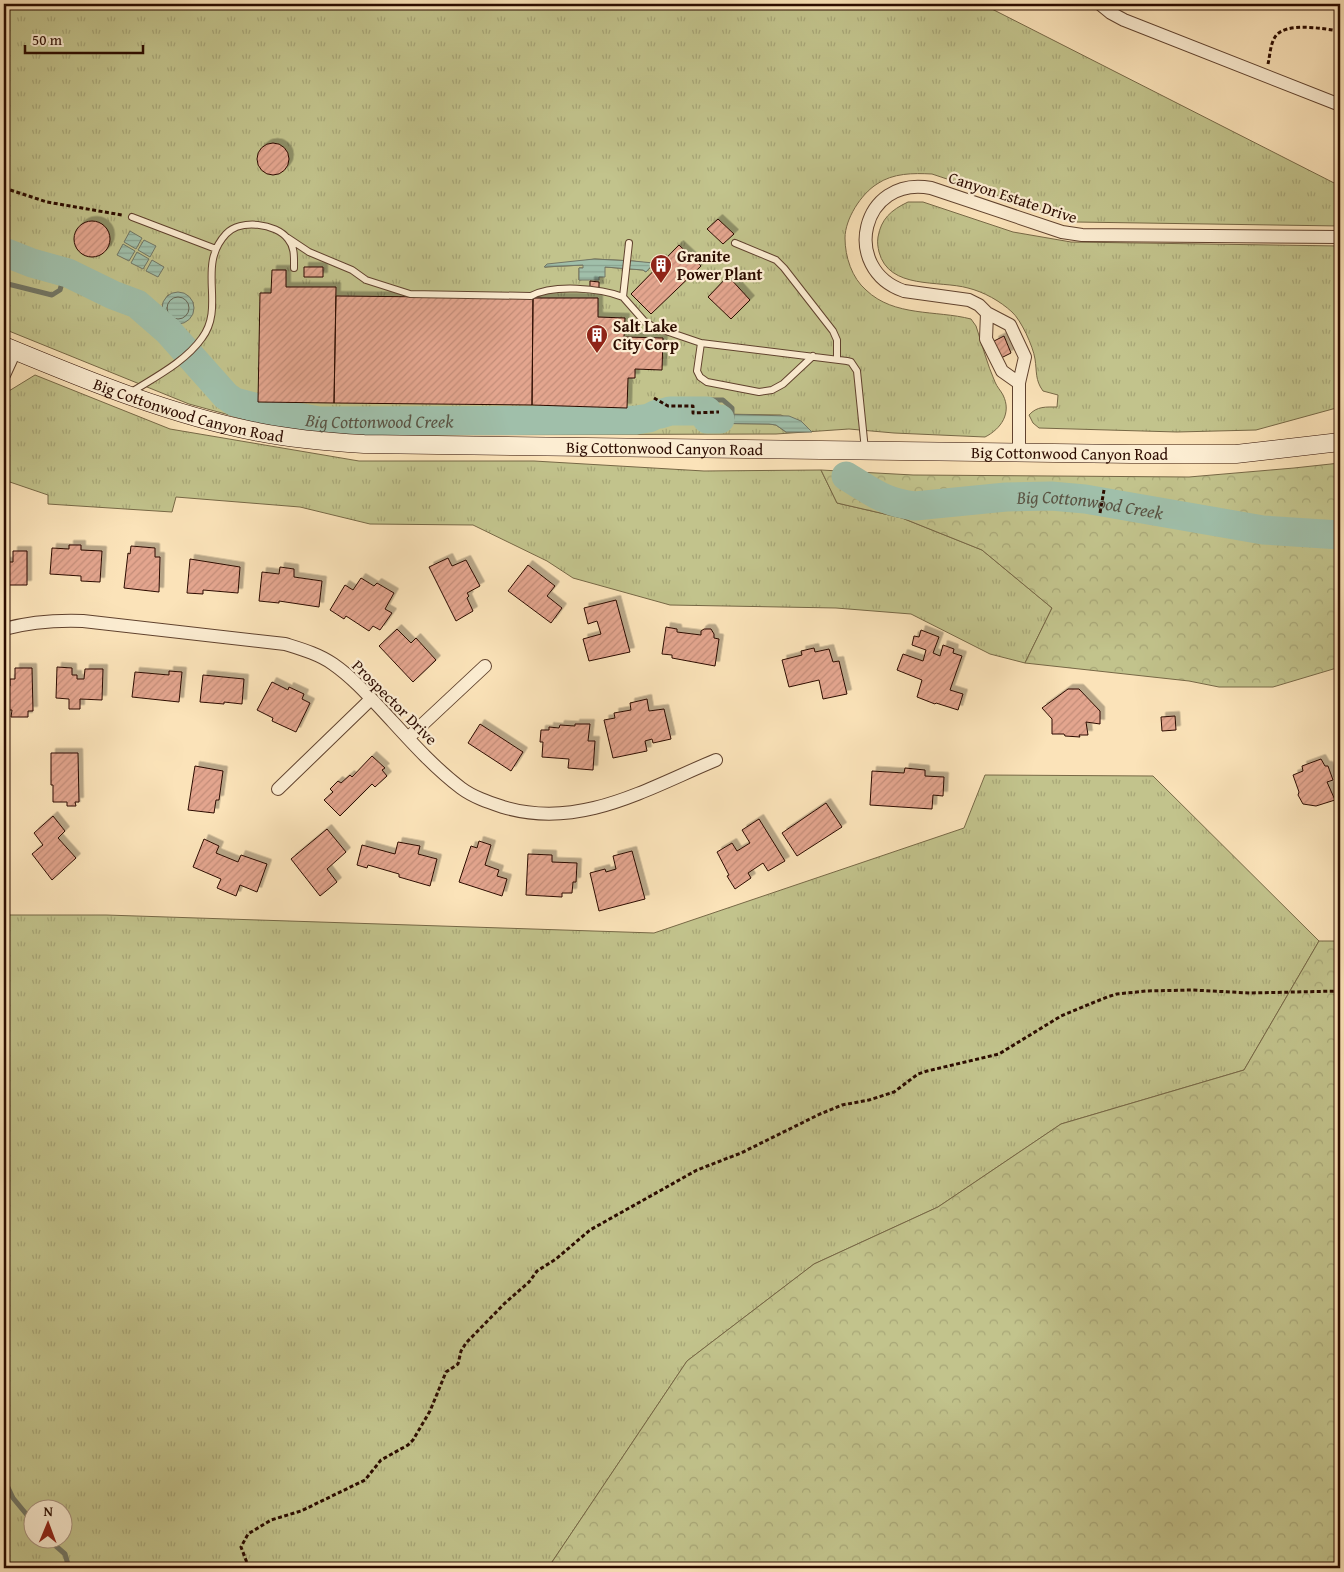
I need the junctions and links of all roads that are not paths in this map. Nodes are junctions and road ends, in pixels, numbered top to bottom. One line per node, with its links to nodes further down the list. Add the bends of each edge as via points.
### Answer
1 (1100, 4): 2 (street, via 1124,20)
2 (1340, 106)
3 (132, 217): 8 (lane)
4 (1340, 237): 11 (street, Canyon Estate Drive, via 1082,235 1062,232 931,188 897,189 886,195 872,212 866,235 868,258 876,274 904,291 969,300)
5 (288, 238): 8 (lane, via 273,228 240,224 228,232); 9 (lane, via 294,253); 10 (lane, via 366,280 410,294 531,296 546,290 574,289 598,290)
6 (629, 243): 10 (lane)
7 (735, 243): 15 (lane, via 780,263 833,331)
8 (216, 249): 18 (lane, via 211,268 212,318 208,330 198,344 176,363)
9 (294, 268)
10 (623, 297): 12 (lane, via 645,322)
11 (987, 314): 17 (street, via 986,339 1002,371); 17 (street, Canyon Estate Drive, via 1010,325 1025,357)
12 (701, 343): 14 (lane); 14 (lane, via 697,371 700,377 707,382 759,392 783,384)
13 (9, 348): 16 (street); 18 (main road, Big Cottonwood Canyon Road)
14 (813, 356): 15 (lane)
15 (837, 359): 20 (lane, via 851,362 857,372)
16 (4, 375)
17 (1019, 384): 21 (street, Canyon Estate Drive)
18 (128, 394): 20 (main road, Big Cottonwood Canyon Road, via 249,430 316,441)
19 (1340, 442): 21 (main road, Big Cottonwood Canyon Road, via 1236,454)
20 (865, 451): 21 (main road, Big Cottonwood Canyon Road)
21 (1019, 453)
22 (4, 629): 24 (street, Prospector Drive, via 30,622 83,621 285,644 332,663)
23 (484, 666): 25 (street)
24 (371, 699): 25 (street, Prospector Drive); 27 (street)
25 (408, 738): 26 (street, Prospector Drive, via 463,789 488,802 544,814 576,813 607,805)
26 (716, 760)
27 (278, 789)

